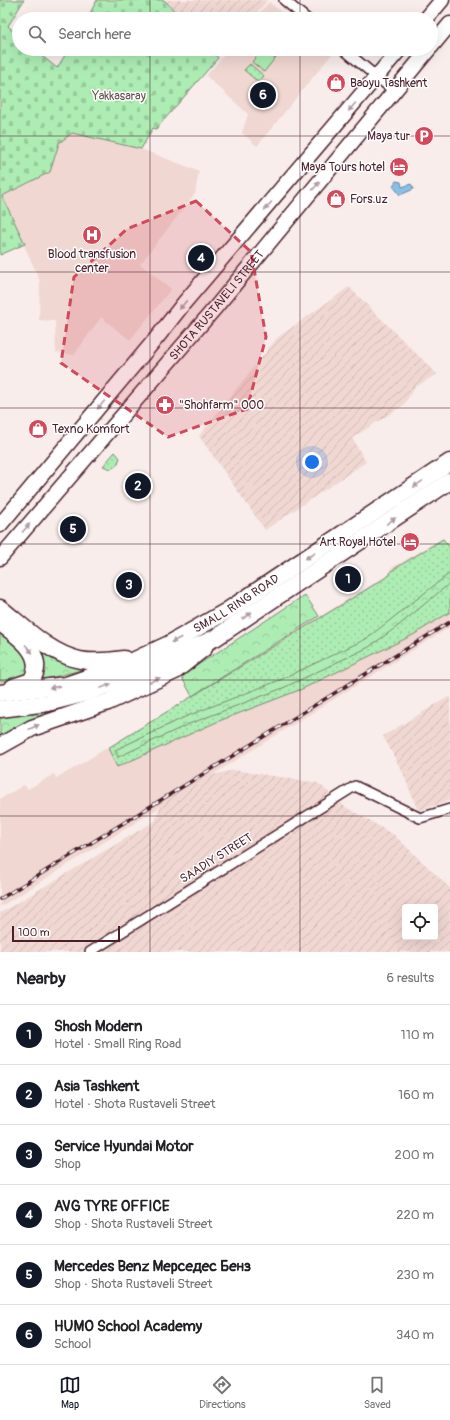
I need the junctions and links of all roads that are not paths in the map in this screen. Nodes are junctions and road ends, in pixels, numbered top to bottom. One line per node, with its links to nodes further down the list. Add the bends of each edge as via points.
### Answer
1 (285, 0): 3 (street)
2 (442, 0): 4 (main road)
3 (299, 12)
4 (432, 12)
5 (450, 24): 6 (main road)
6 (438, 38)
7 (352, 56): 10 (street)
8 (394, 56): 10 (main road, SHOTA RUSTAVELI STREET)
9 (423, 56): 11 (main road, SHOTA RUSTAVELI STREET)
10 (377, 77): 11 (street); 15 (main road, SHOTA RUSTAVELI STREET, one-way to 15)
11 (394, 91): 17 (main road, SHOTA RUSTAVELI STREET, one-way to 11, via 215,308)
12 (450, 462): 14 (highway, SMALL RING ROAD, one-way to 14)
13 (450, 481): 16 (highway, SMALL RING ROAD, one-way to 13)
14 (362, 521): 16 (highway); 21 (highway, SMALL RING ROAD, one-way to 21, via 210,622)
15 (0, 524)
16 (371, 534): 20 (highway, SMALL RING ROAD, one-way to 16)
17 (0, 558)
18 (0, 608): 21 (highway, via 46,644 73,658 102,661)
19 (0, 623): 22 (highway, one-way to 22, via 30,649 37,664 37,671 31,681)
20 (215, 638): 24 (highway, SMALL RING ROAD, one-way to 20, via 48,703 87,694); 25 (highway, one-way to 20, via 32,728 108,702 176,671)
21 (142, 657): 23 (highway, SMALL RING ROAD, one-way to 23, via 66,685)
22 (0, 690)
23 (0, 693)
24 (0, 709)
25 (0, 746)
26 (450, 809): 27 (street, SAADIY STREET, via 420,818 355,786)
27 (90, 952)

